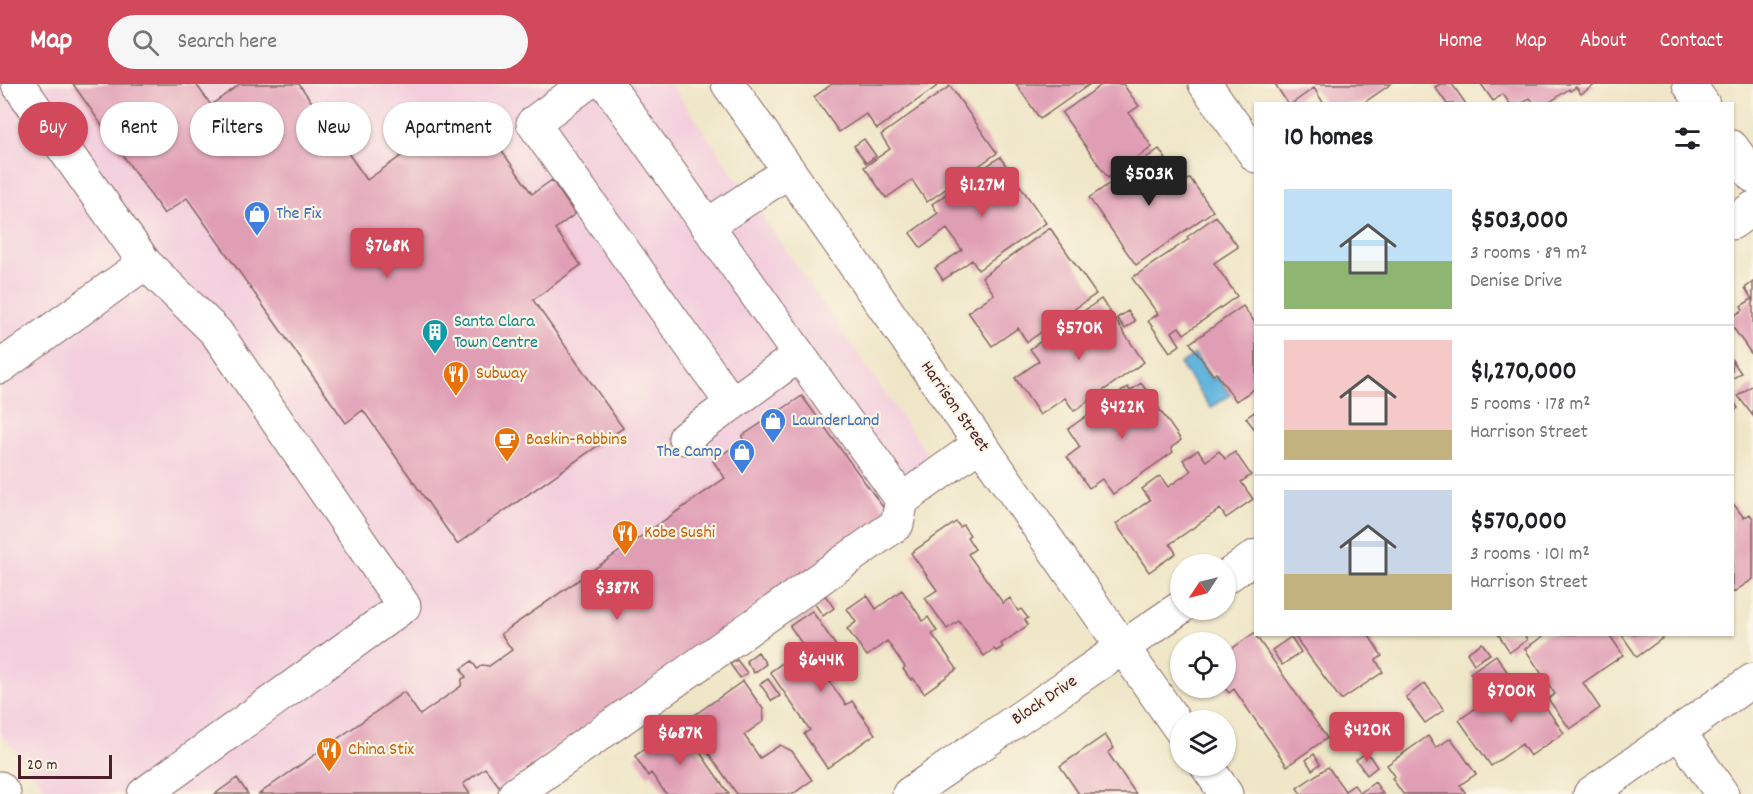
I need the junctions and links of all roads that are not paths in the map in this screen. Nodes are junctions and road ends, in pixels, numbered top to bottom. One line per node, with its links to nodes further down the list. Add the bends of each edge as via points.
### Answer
1 (18, 84): 15 (street)
2 (586, 84): 18 (street, via 533,123)
3 (607, 84): 14 (street)
4 (728, 84): 10 (street, Harrison Street)
5 (1205, 84): 9 (street)
6 (1689, 84): 7 (street)
7 (1702, 102)
8 (1734, 150): 11 (street)
9 (1254, 153)
10 (789, 171): 14 (street); 20 (street, Harrison Street)
11 (1753, 176)
12 (1753, 208): 13 (street)
13 (1734, 222)
14 (708, 225): 16 (street)
15 (145, 263): 17 (street); 32 (street, via 216,332 404,606)
16 (800, 355): 18 (street); 21 (street)
17 (0, 367)
18 (732, 404): 19 (street)
19 (685, 438)
20 (980, 444): 21 (street); 25 (street, Harrison Street)
21 (902, 500): 33 (street, via 897,524)
22 (1254, 557): 23 (street)
23 (1236, 570)
24 (1170, 615): 25 (street, Block Drive)
25 (1123, 648): 27 (street, Harrison Street); 34 (street, Block Drive)
26 (1753, 680): 28 (street)
27 (1170, 715)
28 (1678, 732): 36 (street); 37 (street)
29 (1214, 776): 35 (street)
30 (0, 788): 31 (street)
31 (4, 794)
32 (144, 794)
33 (516, 794)
34 (909, 794)
35 (1226, 794)
36 (1590, 794)
37 (1722, 794)

